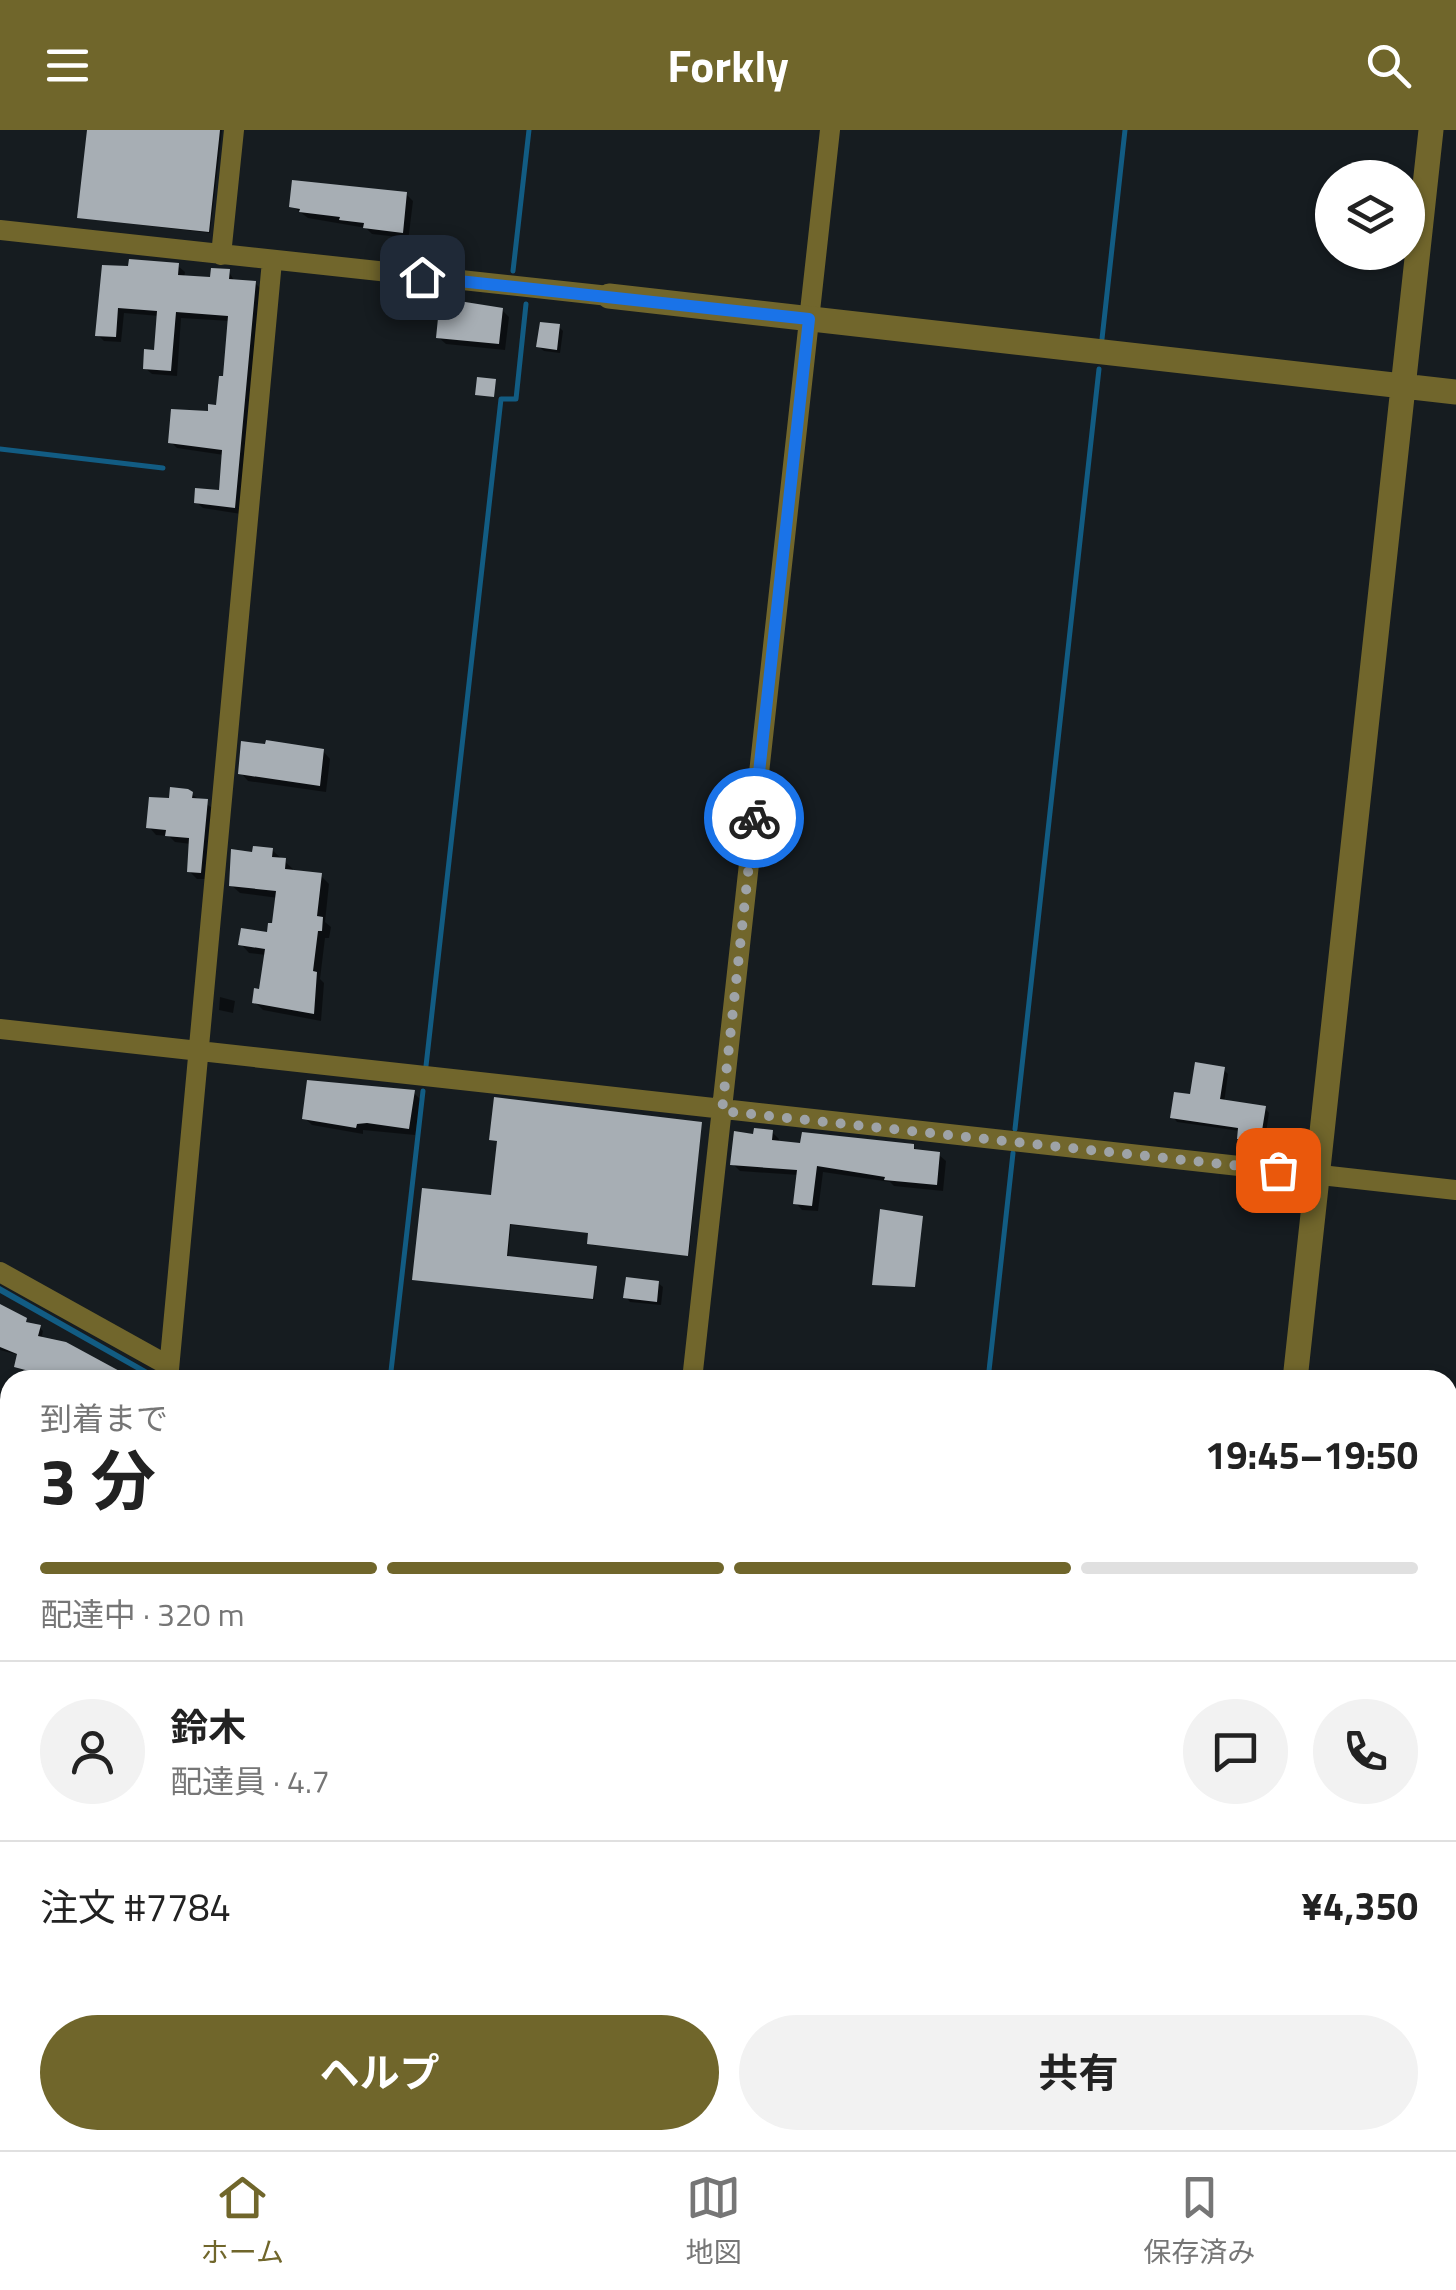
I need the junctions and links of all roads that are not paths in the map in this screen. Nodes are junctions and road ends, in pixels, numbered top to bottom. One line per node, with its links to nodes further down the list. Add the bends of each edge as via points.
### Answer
1 (234, 130): 5 (street)
2 (830, 130): 8 (street)
3 (1431, 130): 9 (street)
4 (0, 230): 5 (street)
5 (221, 255): 6 (street)
6 (272, 261): 7 (street); 12 (street)
7 (609, 296): 8 (street)
8 (809, 319): 9 (street); 13 (street)
9 (1403, 386): 10 (street); 14 (street)
10 (1456, 392)
11 (0, 1029): 12 (street)
12 (199, 1050): 13 (street); 18 (street)
13 (722, 1111): 14 (street); 19 (street)
14 (1318, 1174): 15 (street); 20 (street)
15 (1456, 1190)
16 (0, 1272): 17 (street)
17 (164, 1370)
18 (172, 1370)
19 (693, 1370)
20 (1296, 1370)

